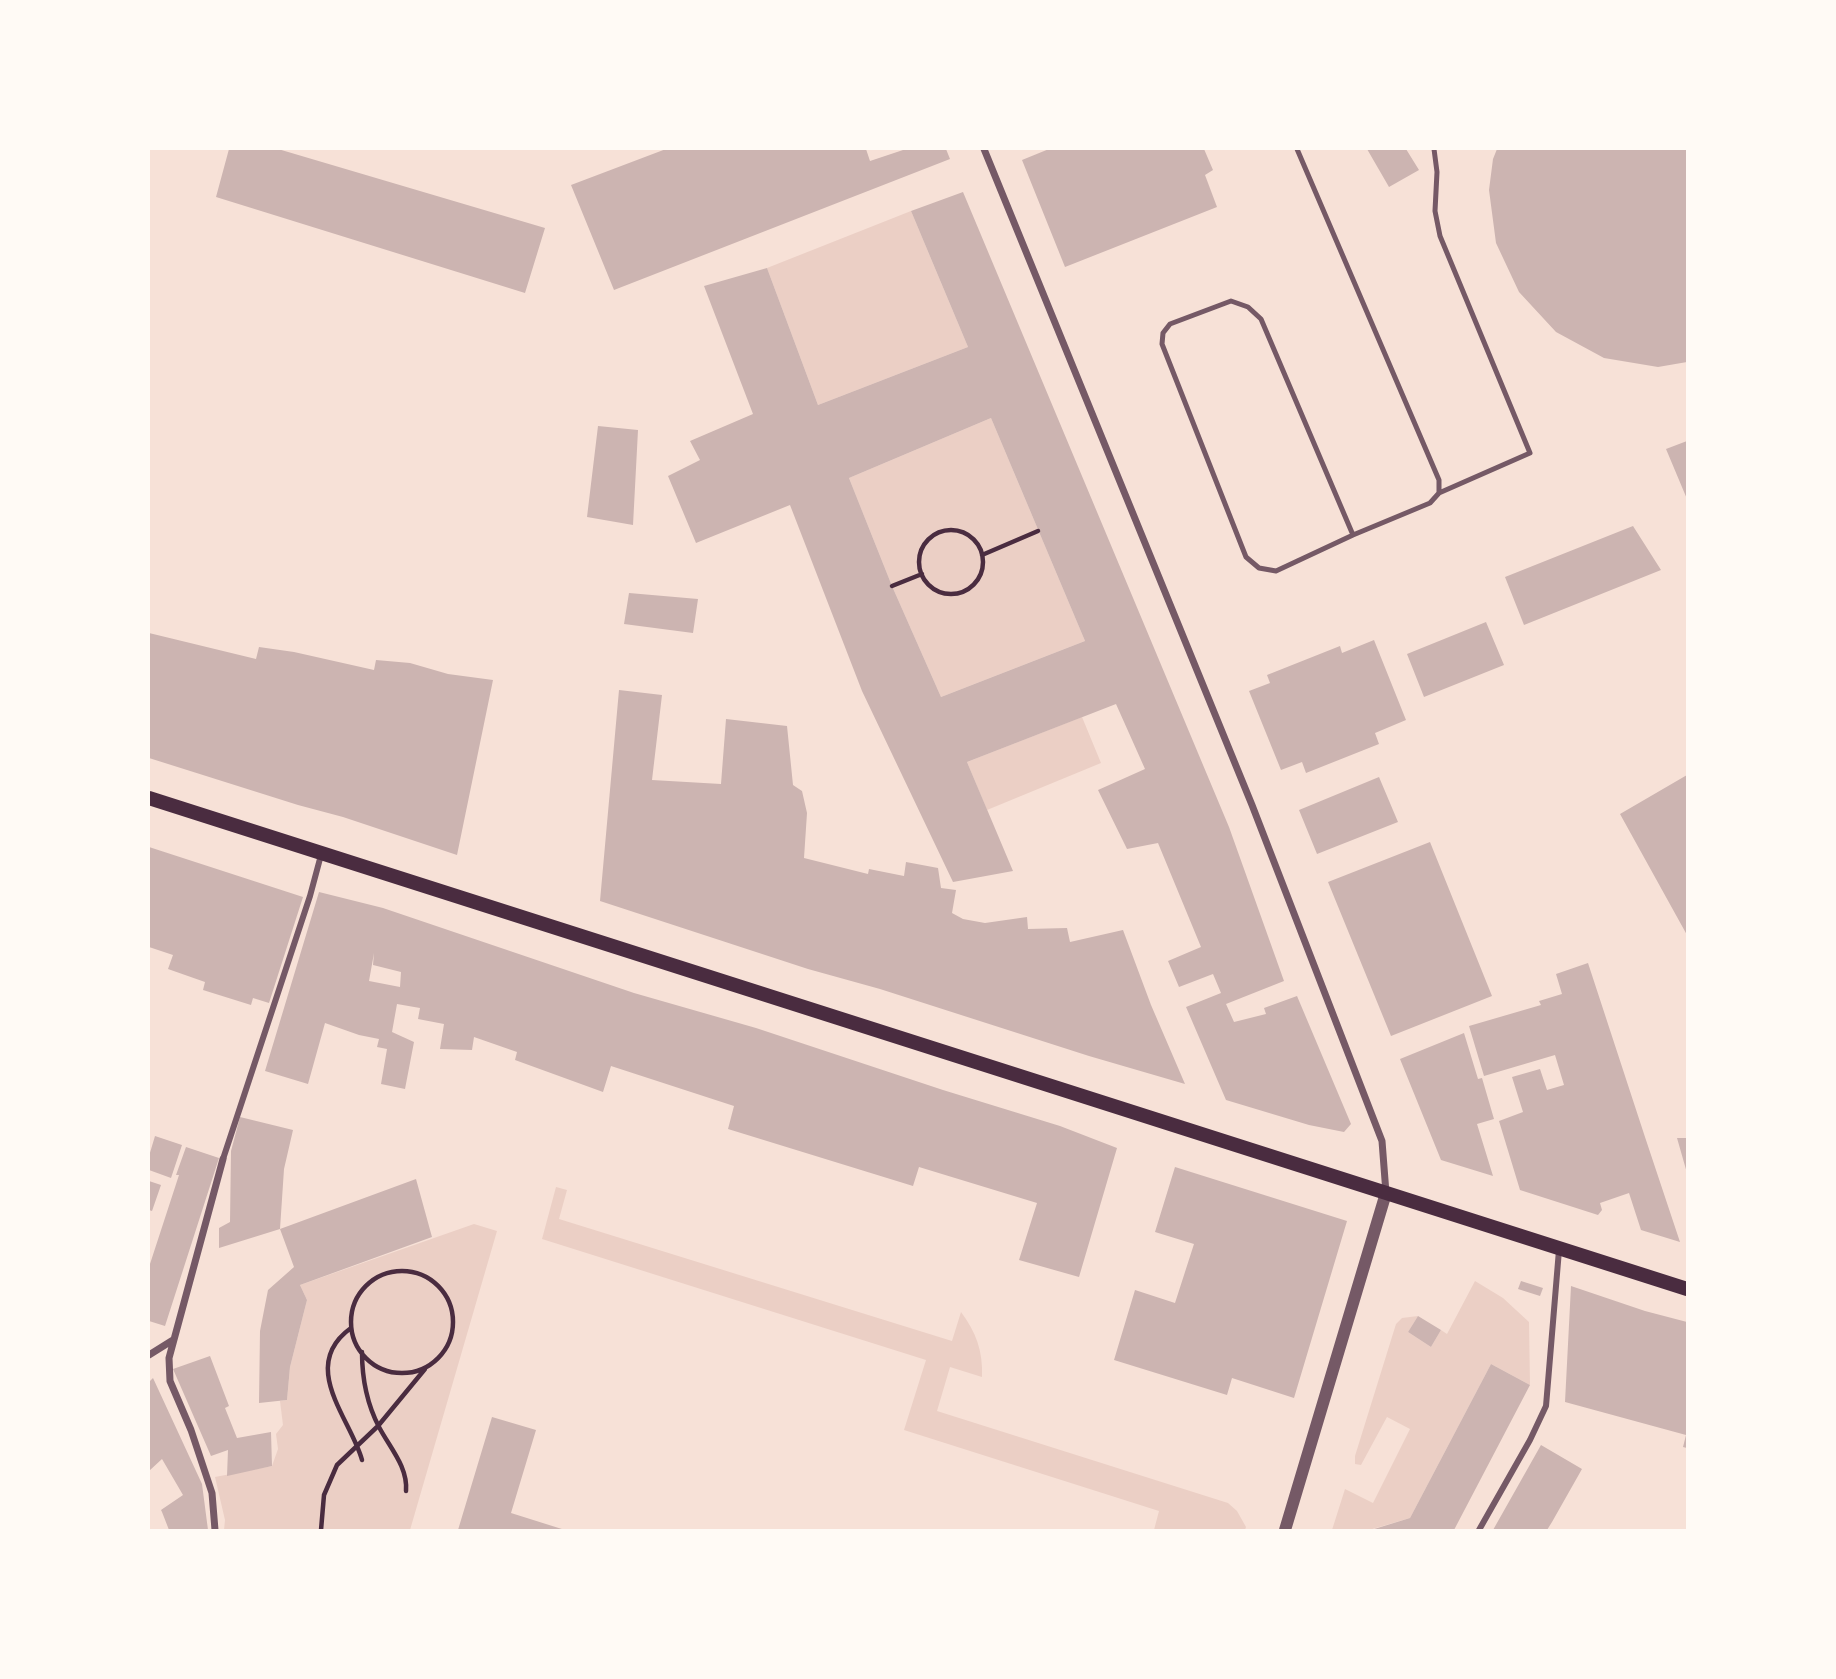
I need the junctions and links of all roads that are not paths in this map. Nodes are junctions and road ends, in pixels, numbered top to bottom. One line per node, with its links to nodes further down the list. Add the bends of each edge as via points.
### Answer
1 (984, 149): 9 (street, via 1247,792 1382,1141)
2 (1297, 149): 4 (lane, via 1439,480)
3 (1434, 149): 4 (lane, via 1440,236 1530,453)
4 (1439, 493): 5 (lane, via 1430,503)
5 (1353, 536): 5 (lane, via 1261,319 1248,307 1231,301 1170,324 1162,344 1246,557 1259,568 1276,572)
6 (149, 798): 7 (main road)
7 (322, 853): 8 (street); 9 (main road)
8 (223, 1159): 12 (street)
9 (1386, 1193): 10 (main road); 15 (street)
10 (1559, 1248): 11 (main road); 16 (street, via 1546,1406)
11 (1687, 1289)
12 (173, 1340): 13 (street); 14 (street, via 170,1381 212,1493)
13 (149, 1355)
14 (215, 1530)
15 (1285, 1530)
16 (1479, 1530)

